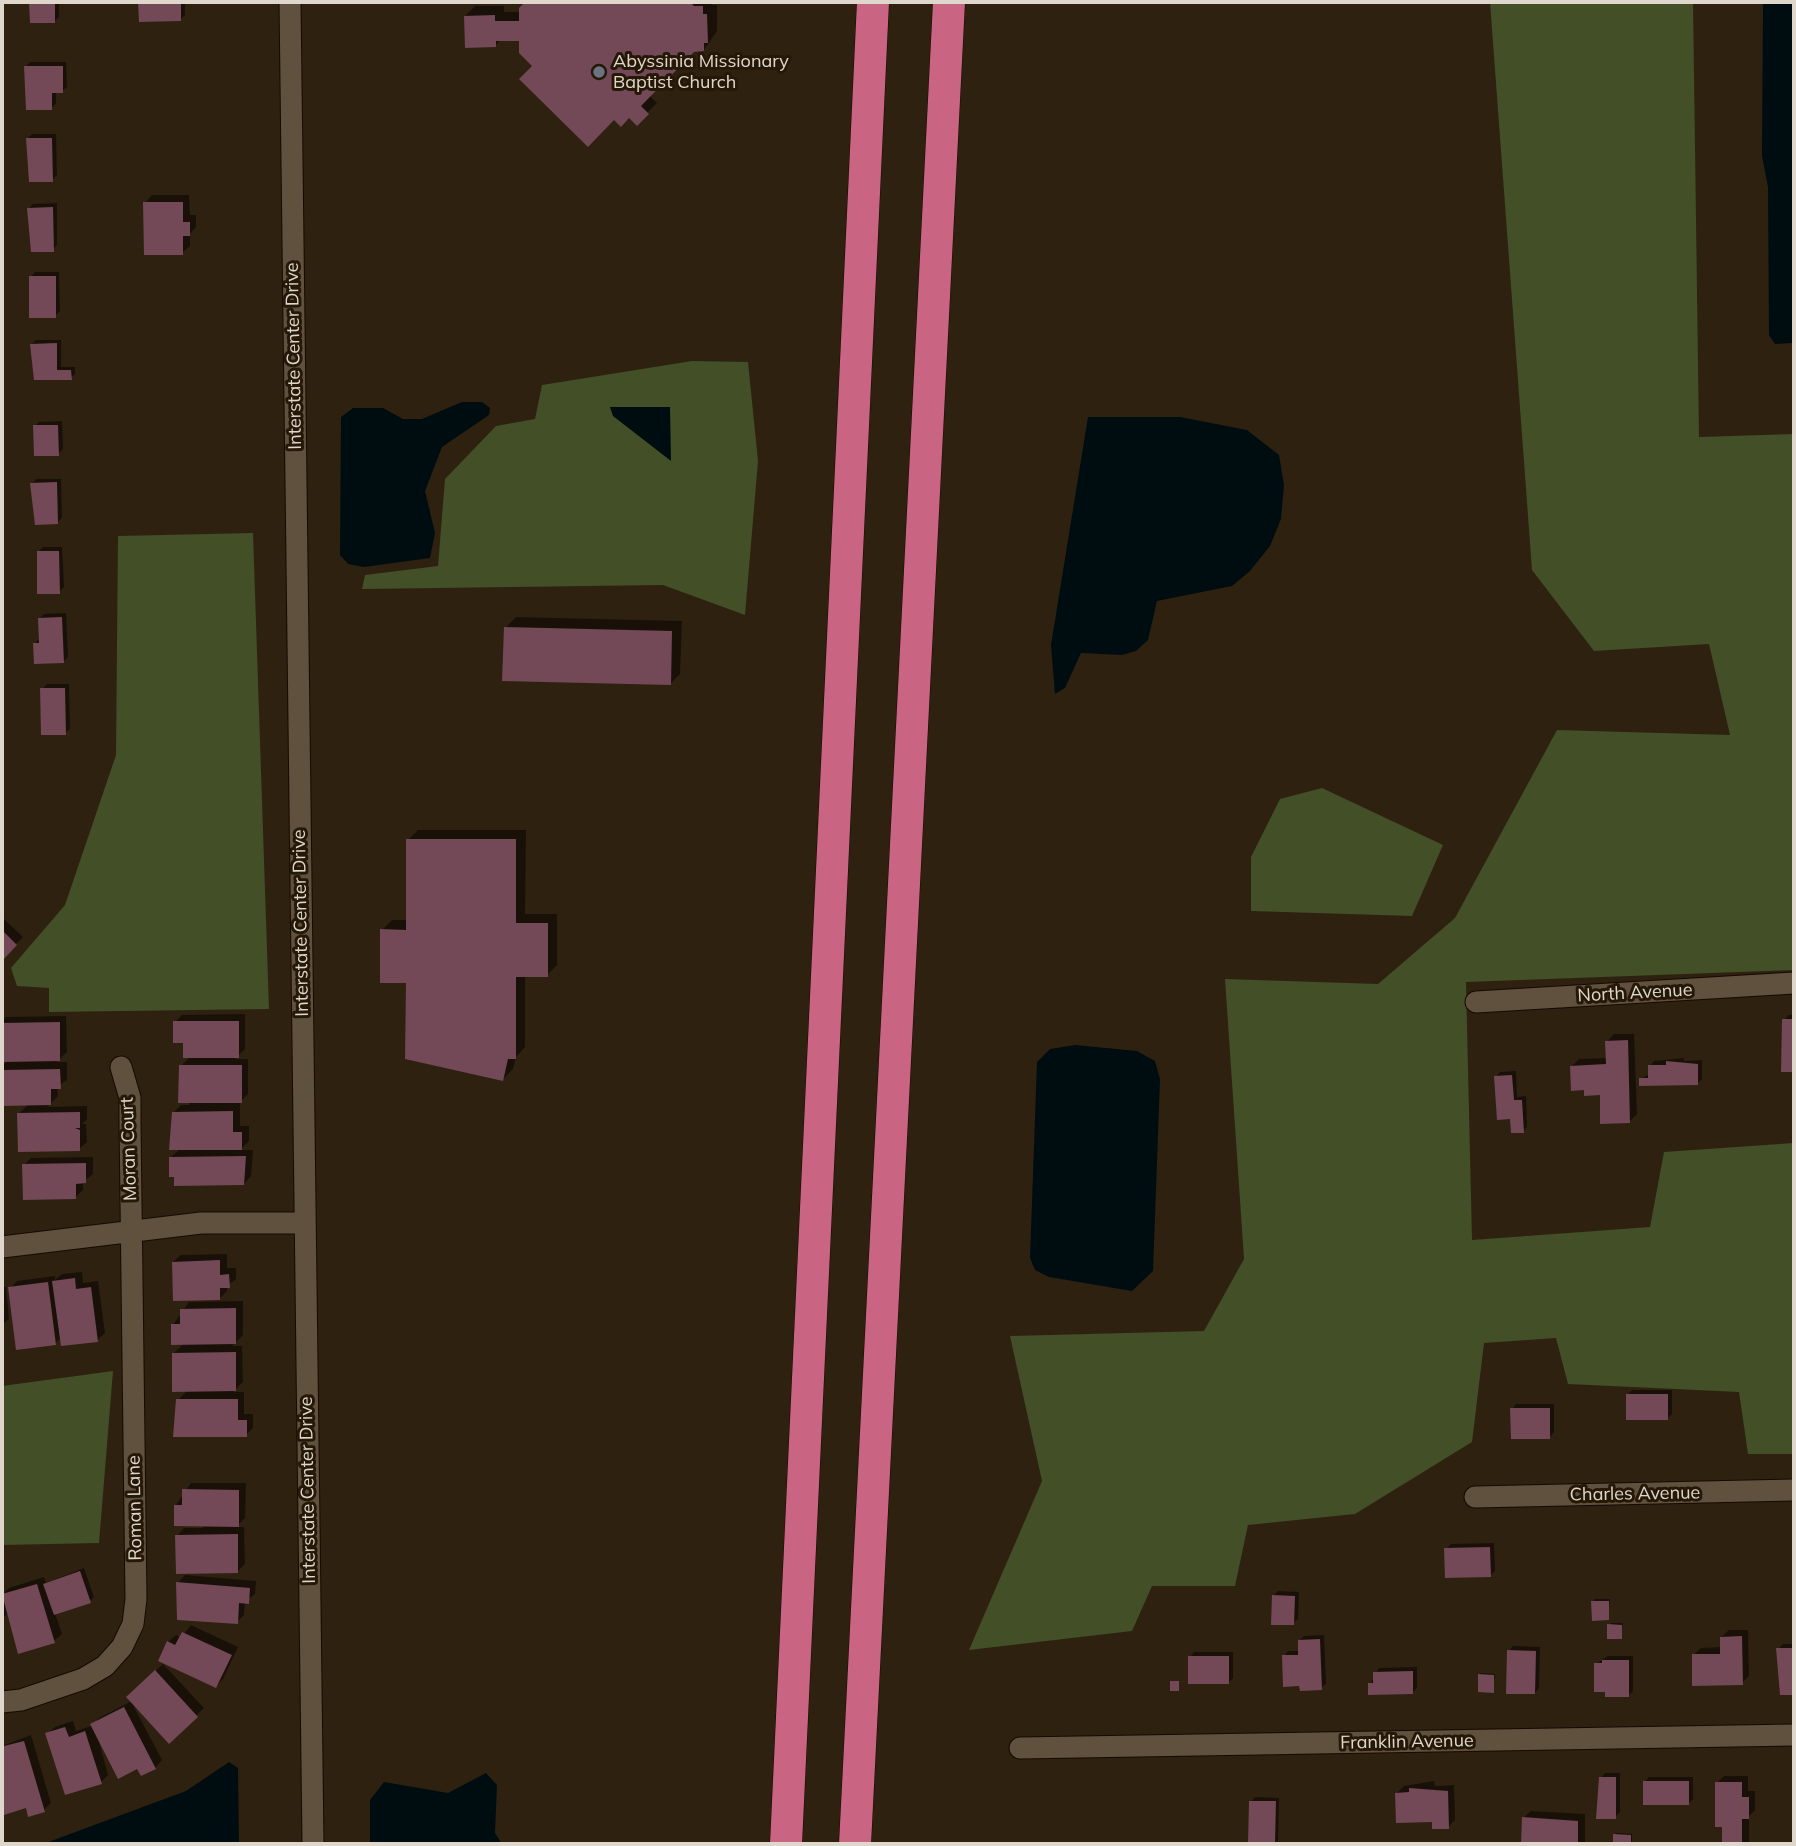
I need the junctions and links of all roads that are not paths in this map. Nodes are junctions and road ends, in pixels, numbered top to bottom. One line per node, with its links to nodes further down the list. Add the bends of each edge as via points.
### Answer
1 (290, 2): 7 (street, Interstate Center Drive)
2 (873, 2): 16 (highway)
3 (948, 2): 17 (highway)
4 (1794, 983): 5 (street, North Avenue)
5 (1476, 1003)
6 (121, 1068): 8 (street, Moran Court, via 130,1098)
7 (305, 1223): 8 (street, via 201,1223); 15 (street, Interstate Center Drive)
8 (132, 1231): 9 (street); 12 (street, Roman Lane, via 133,1624 122,1647 105,1666 83,1679)
9 (2, 1247)
10 (1794, 1490): 11 (street, Charles Avenue)
11 (1475, 1497)
12 (2, 1702)
13 (1794, 1735): 14 (street, Franklin Avenue)
14 (1020, 1748)
15 (313, 1844)
16 (786, 1844)
17 (855, 1844)

